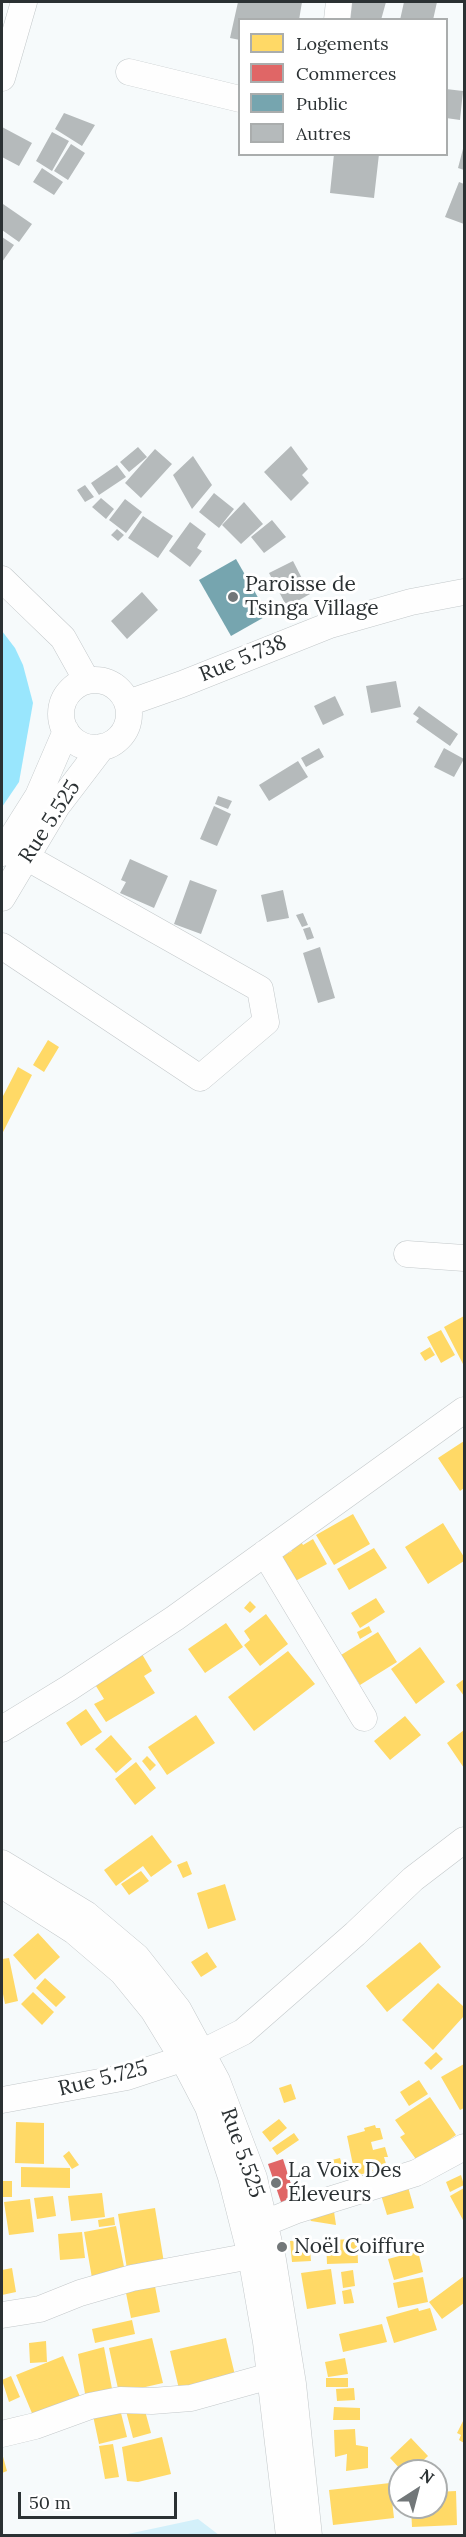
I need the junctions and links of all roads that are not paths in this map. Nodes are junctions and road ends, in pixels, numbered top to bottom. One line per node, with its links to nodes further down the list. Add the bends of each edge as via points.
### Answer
1 (24, 2): 5 (street)
2 (339, 2): 3 (street)
3 (337, 18)
4 (129, 72): 6 (street)
5 (2, 78)
6 (238, 99)
7 (2, 579): 9 (street, via 63,638)
8 (465, 592): 10 (street, Rue 5.738, via 411,602 330,625)
9 (87, 681): 10 (street, via 107,682); 11 (street, via 70,691 64,700 61,711)
10 (128, 703): 12 (street, via 128,725 114,742)
11 (66, 731): 12 (street, via 81,745); 13 (street, Rue 5.525)
12 (102, 747): 13 (street, Rue 5.525)
13 (14, 855): 14 (street, Rue 5.525); 15 (street, via 260,989 266,1022 200,1077)
14 (2, 898)
15 (2, 946)
16 (407, 1254): 17 (street)
17 (465, 1258)
18 (465, 1410): 19 (street)
19 (265, 1553): 20 (street); 21 (street, via 122,1654)
20 (364, 1718)
21 (2, 1729)
22 (465, 1840): 25 (street, Rue 5.725, via 413,1879 243,2032)
23 (2, 1863): 25 (street, Rue 5.525, via 86,1914 137,1957 178,2009)
24 (2, 1885): 25 (street, Rue 5.525, via 74,1931 122,1972)
25 (193, 2056): 26 (street, Rue 5.725, via 127,2077); 28 (street, Rue 5.525, via 244,2151); 29 (street, Rue 5.525)
26 (2, 2100)
27 (465, 2147): 28 (street, via 416,2173)
28 (265, 2223): 34 (street, Rue 5.525, via 288,2352)
29 (251, 2256): 30 (street, via 132,2278 40,2309); 31 (street, Rue 5.525)
30 (2, 2315)
31 (270, 2376): 32 (street, via 191,2398 120,2400 90,2406); 33 (street, Rue 5.525)
32 (2, 2434)
33 (289, 2535)
34 (309, 2535)

